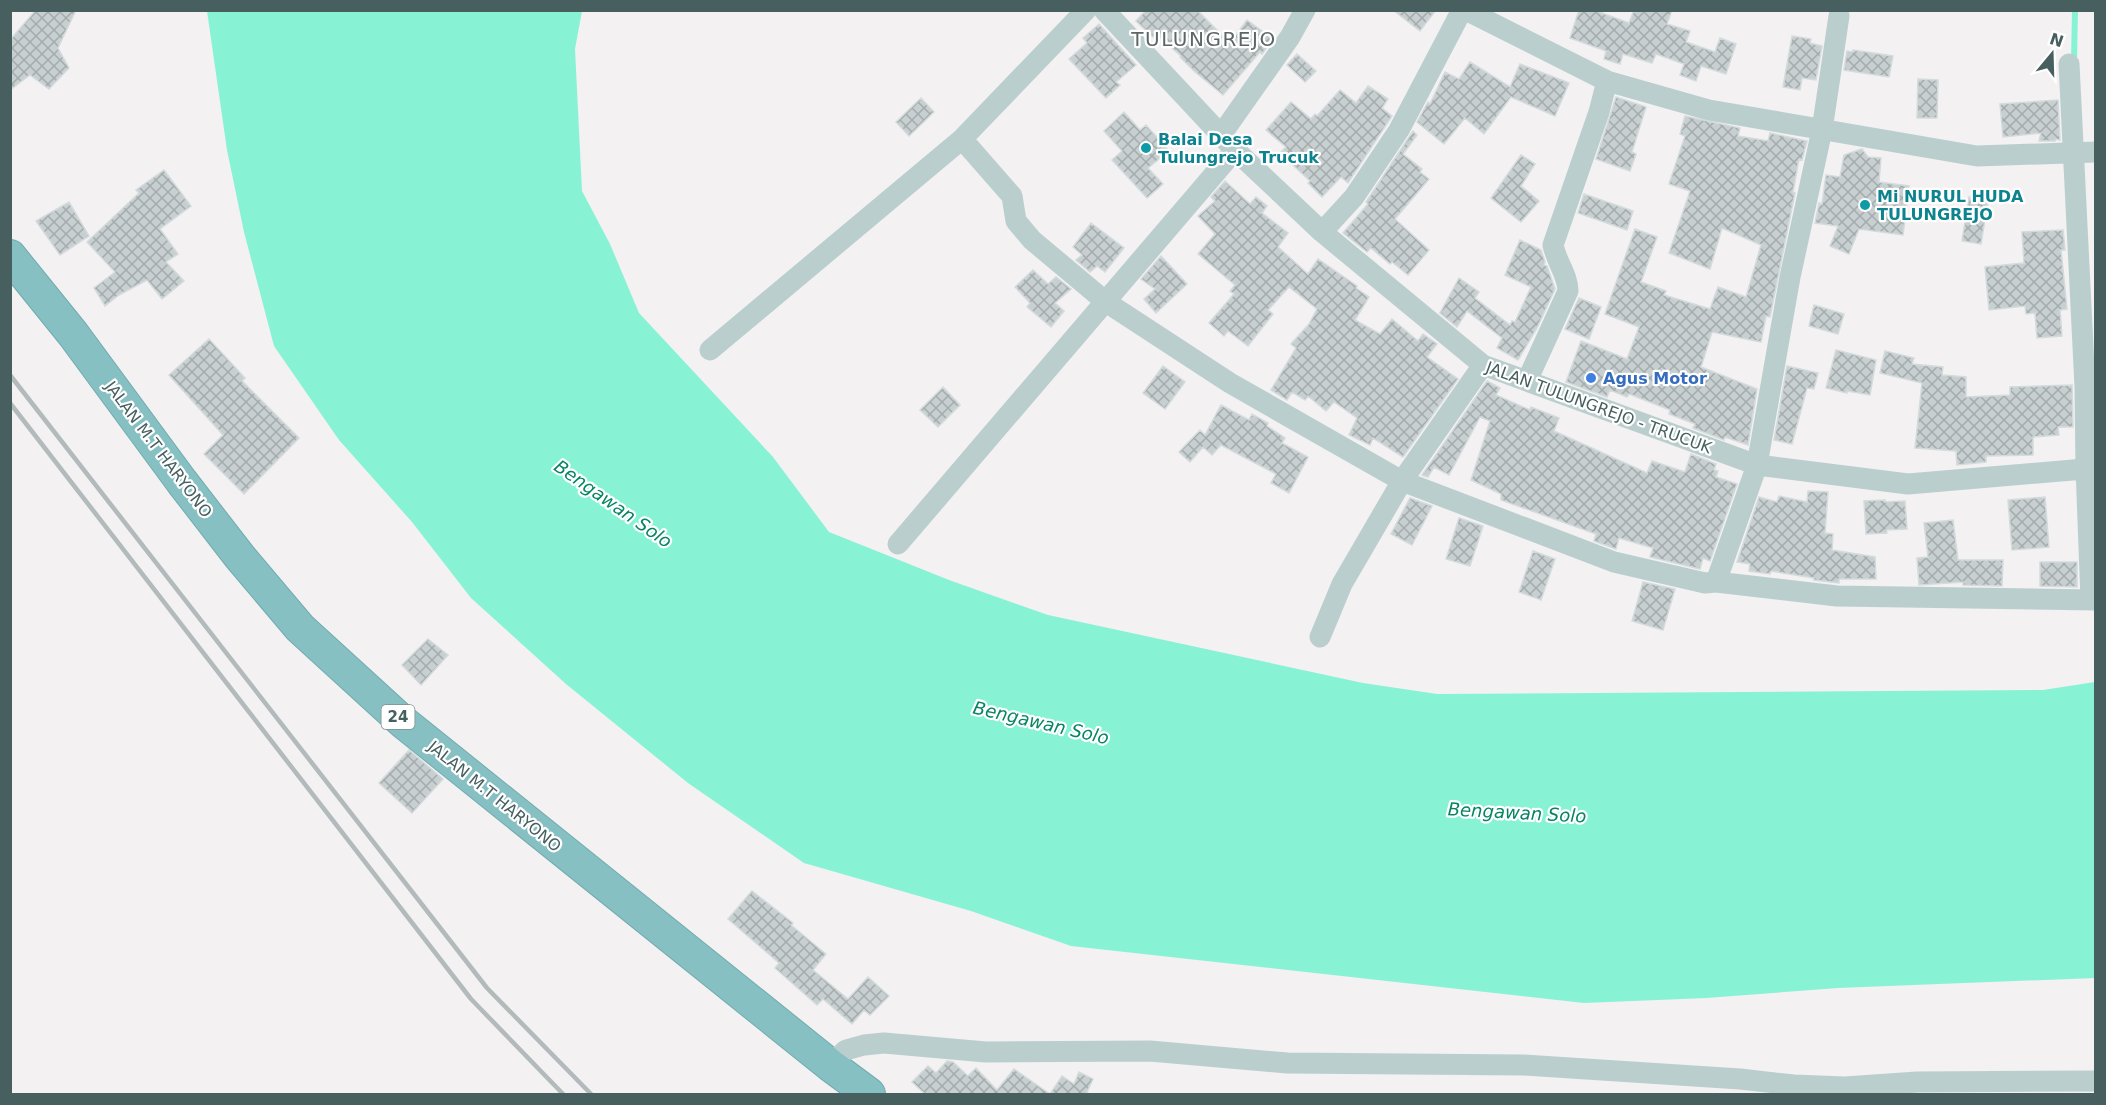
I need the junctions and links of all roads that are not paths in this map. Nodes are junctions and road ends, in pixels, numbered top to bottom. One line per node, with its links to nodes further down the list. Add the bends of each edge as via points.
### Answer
1 (1086, 10): 10 (street)
2 (1104, 10): 9 (street, JALAN TULUNGREJO - TRUCUK)
3 (1305, 10): 9 (street)
4 (1464, 10): 7 (street); 14 (street, via 1399,130 1354,197)
5 (1839, 16): 8 (street)
6 (2069, 64): 13 (street)
7 (1608, 81): 8 (street, via 1709,110); 19 (street, via 1553,245 1568,291)
8 (1822, 130): 13 (street, via 1977,156); 20 (street, via 1790,278)
9 (1221, 135): 11 (street, JALAN TULUNGREJO - TRUCUK)
10 (962, 139): 16 (street, via 1012,196 1016,221 1022,230); 17 (street)
11 (1235, 150): 14 (street, JALAN TULUNGREJO - TRUCUK); 16 (street)
12 (2096, 152): 13 (street)
13 (2073, 154): 21 (street)
14 (1322, 232): 18 (street, JALAN TULUNGREJO - TRUCUK)
15 (10, 256): 27 (highway, JALAN M.T HARYONO / 24, via 226,538 300,628 404,722)
16 (1106, 302): 22 (street, via 1230,383); 23 (street)
17 (710, 350)
18 (1483, 364): 19 (street, JALAN TULUNGREJO - TRUCUK); 22 (street)
19 (1527, 381): 20 (street, JALAN TULUNGREJO - TRUCUK)
20 (1757, 465): 21 (street, JALAN TULUNGREJO - TRUCUK, via 1908,484); 24 (street)
21 (2091, 468): 25 (street)
22 (1402, 481): 24 (street, via 1614,562 1705,583); 26 (street, via 1342,584)
23 (898, 544)
24 (1716, 582): 25 (street, via 1837,596)
25 (2093, 600)
26 (1320, 637)
27 (830, 1065): 29 (street, via 846,1050 884,1043 986,1052 1150,1051 1287,1063 1524,1065); 31 (highway, JALAN M.T HARYONO / 24)
28 (2096, 1081): 30 (street)
29 (1749, 1087): 30 (street, via 1917,1082)
30 (2056, 1088)
31 (869, 1095)

